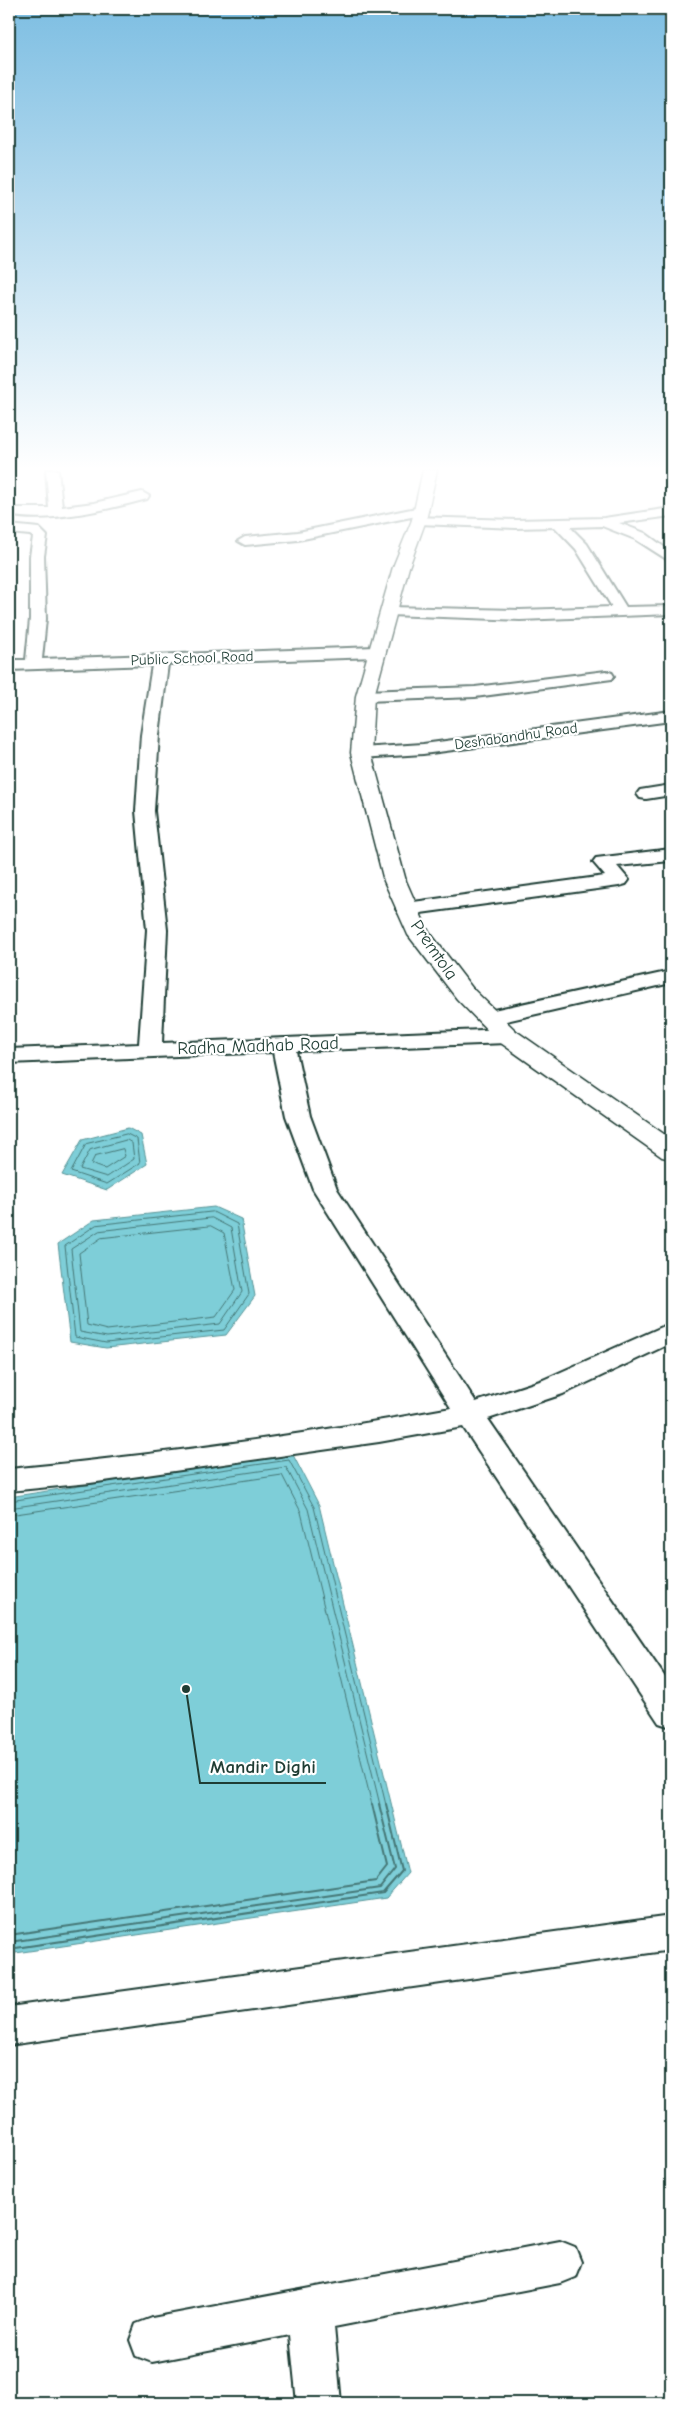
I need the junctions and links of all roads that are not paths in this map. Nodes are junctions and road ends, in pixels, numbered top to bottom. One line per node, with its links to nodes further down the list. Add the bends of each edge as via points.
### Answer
1 (37, 583): 9 (street)
2 (397, 583): 5 (highway, Premtola)
3 (604, 583): 6 (street)
4 (671, 610): 6 (street)
5 (390, 611): 6 (street, via 520,615); 7 (highway, Premtola)
6 (622, 612)
7 (376, 652): 8 (street, Public School Road); 12 (highway, Premtola)
8 (161, 659): 9 (street, Public School Road); 23 (street, via 154,694 145,813 156,914 157,974)
9 (34, 664): 10 (street, Public School Road)
10 (9, 665)
11 (606, 676): 12 (street, via 475,692)
12 (365, 696): 14 (highway, Premtola)
13 (671, 716): 14 (street, Deshabandhu Road)
14 (361, 753): 18 (highway, Premtola, via 380,833)
15 (671, 790): 16 (street)
16 (646, 794)
17 (671, 854): 18 (street, via 603,862 619,880)
18 (406, 909): 20 (highway, Premtola, via 416,930 465,994)
19 (671, 977): 20 (street)
20 (489, 1018): 21 (highway, Premtola)
21 (507, 1036): 22 (street, Radha Madhab Road); 25 (highway, Premtola)
22 (283, 1045): 23 (street, Radha Madhab Road); 27 (street, via 298,1116 325,1189)
23 (150, 1050): 24 (street, Radha Madhab Road)
24 (9, 1056)
25 (671, 1151)
26 (671, 1332): 27 (street, via 553,1387)
27 (470, 1415): 28 (street, via 379,1432); 29 (street)
28 (9, 1480)
29 (671, 1713)
30 (671, 1933): 31 (street)
31 (9, 2026)
32 (560, 2262): 33 (street)
33 (310, 2310): 34 (street); 35 (street)
34 (152, 2340)
35 (319, 2403)

